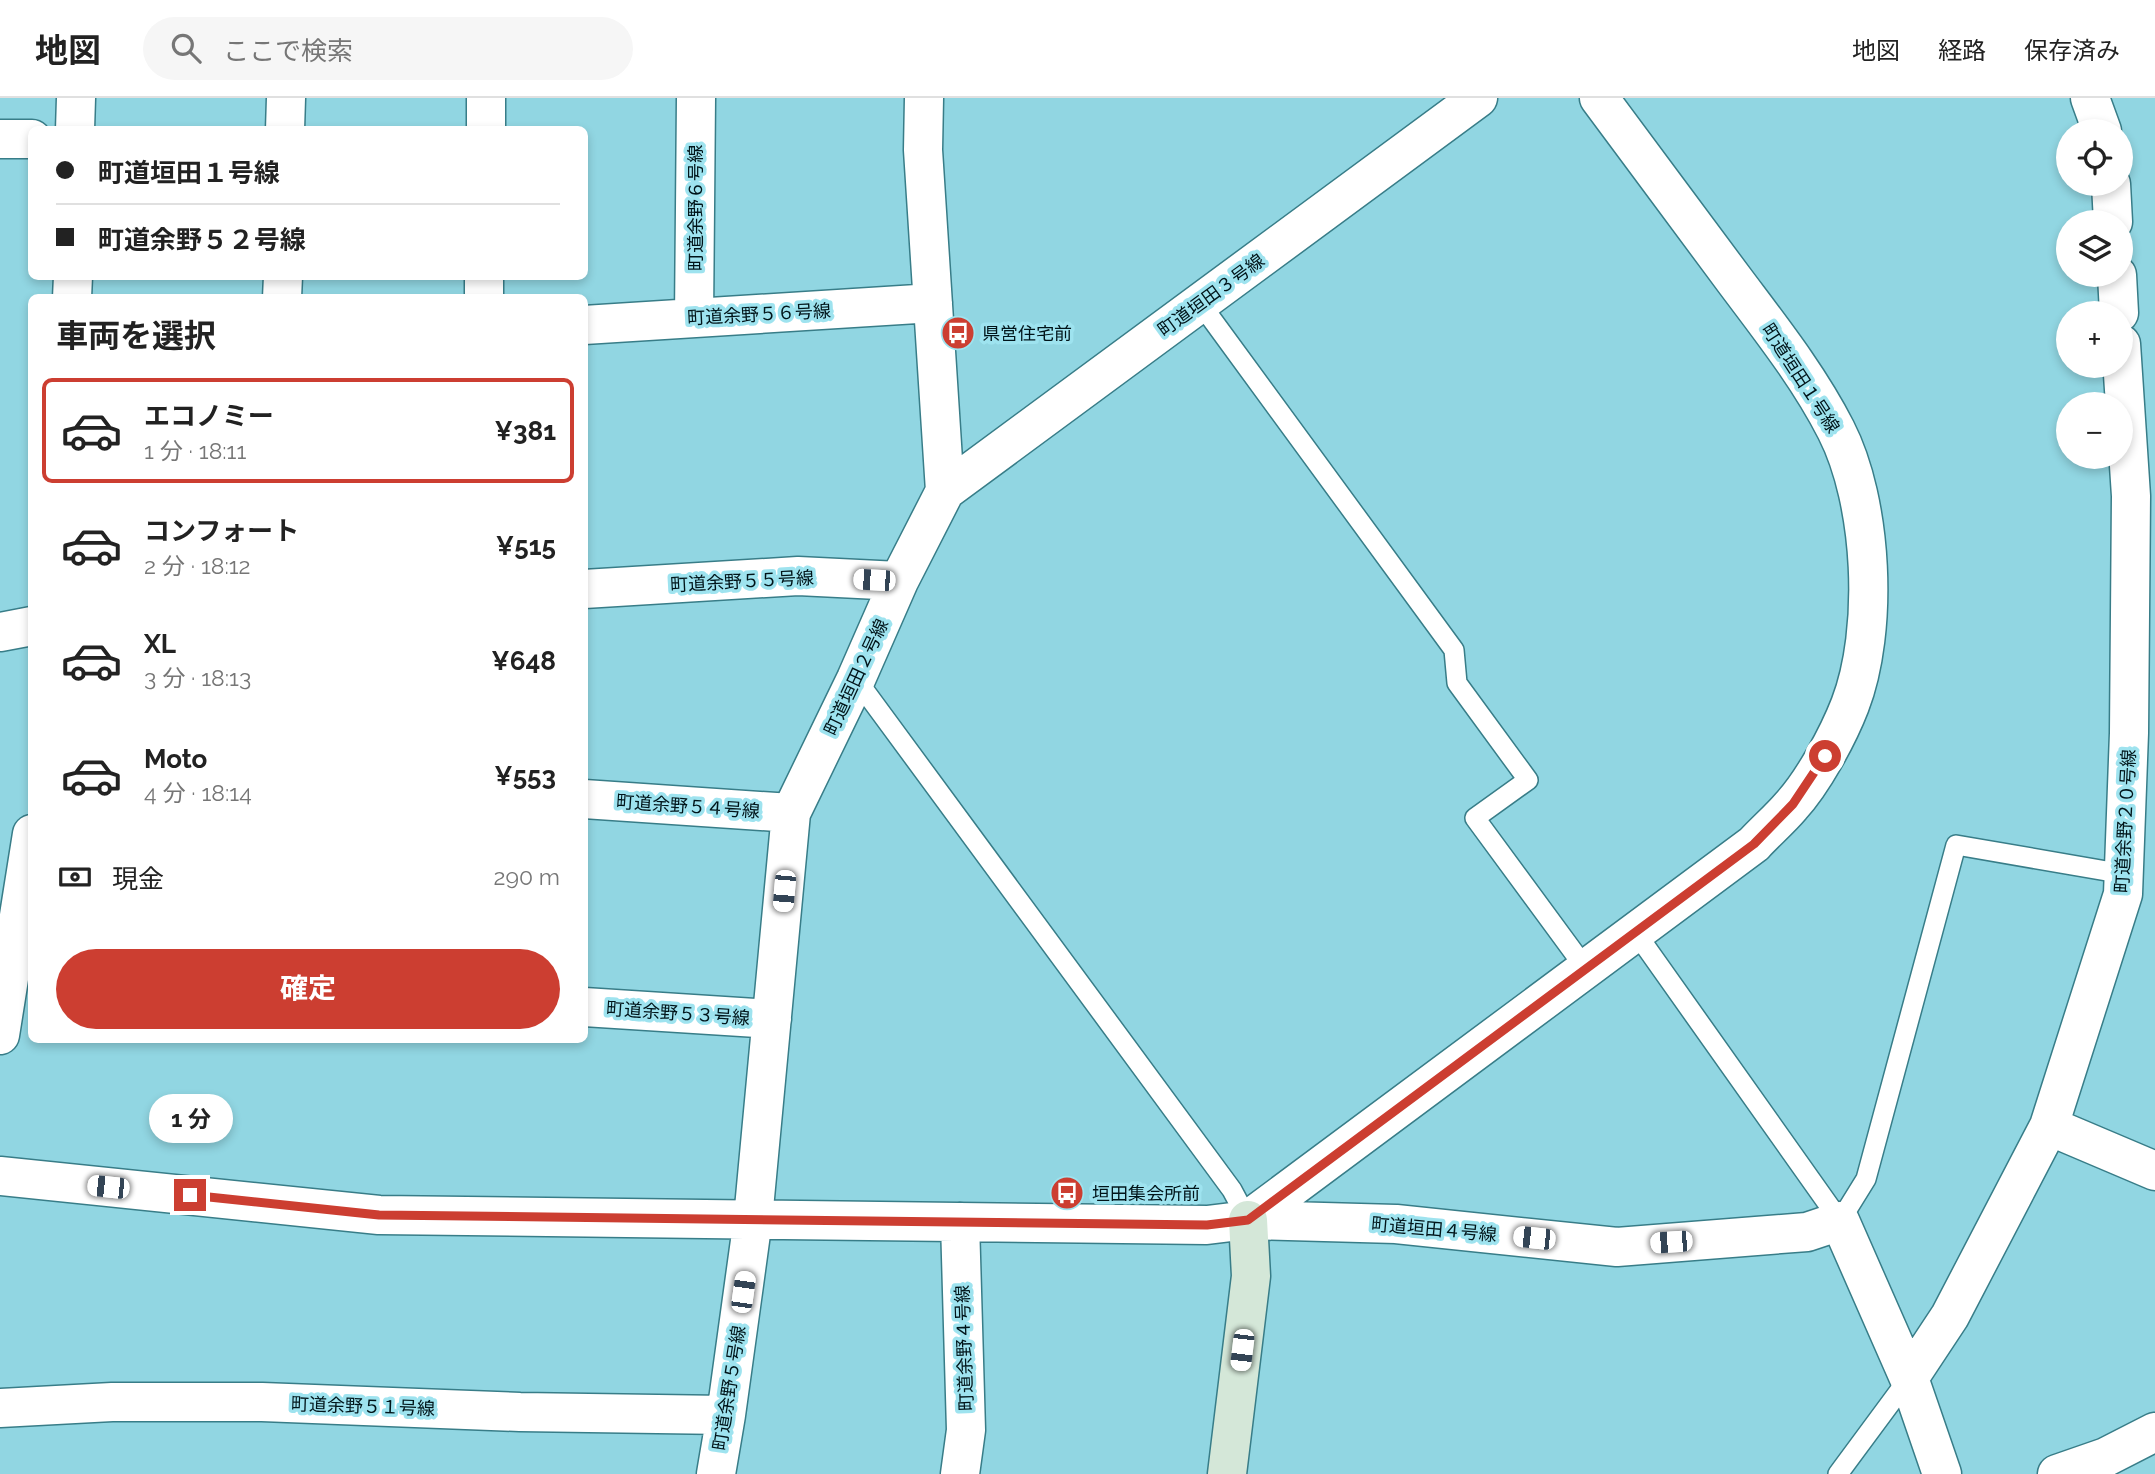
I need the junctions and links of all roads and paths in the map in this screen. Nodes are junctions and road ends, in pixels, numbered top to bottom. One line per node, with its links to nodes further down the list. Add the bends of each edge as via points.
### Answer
1 (76, 98): 10 (street)
2 (286, 98): 11 (street)
3 (486, 98): 12 (street)
4 (696, 98): 17 (street, 町道余野６号線)
5 (924, 98): 15 (street)
6 (1478, 98): 16 (street, 町道垣田３号線)
7 (1599, 98): 30 (street, 町道垣田１号線, via 1814,391 1852,469 1867,550 1864,650 1850,705 1825,756 1793,804 1754,844)
8 (2090, 98): 9 (street)
9 (2098, 119)
10 (75, 126)
11 (285, 126)
12 (486, 126)
13 (0, 139): 14 (street)
14 (28, 139)
15 (933, 303): 17 (street, 町道余野５６号線); 20 (street)
16 (1200, 303): 20 (street, 町道垣田３号線); 32 (lane, via 1454,650 1457,683 1528,780 1475,818)
17 (694, 318): 18 (street, 町道余野５６号線)
18 (588, 325)
19 (2123, 378): 28 (street, 町道余野２０号線, via 2131,496 2129,733)
20 (945, 491): 21 (street, 町道垣田２号線)
21 (899, 581): 22 (street, 町道余野５５号線, via 797,576); 25 (street, 町道垣田２号線)
22 (588, 589)
23 (28, 627): 24 (street)
24 (0, 632)
25 (856, 679): 27 (street, 町道垣田２号線); 40 (lane, via 1232,1190)
26 (588, 799): 27 (street, 町道余野５４号線)
27 (791, 813): 34 (street, 町道垣田２号線)
28 (2139, 876): 36 (street, 町道余野２０号線, via 2123,894); 41 (lane, via 1956,845 1866,1179)
29 (28, 883): 31 (street)
30 (1636, 933): 32 (street, 町道垣田１号線); 41 (lane)
31 (21, 968): 35 (street)
32 (1586, 969): 40 (street, 町道垣田１号線)
33 (588, 1007): 34 (street, 町道余野５３号線)
34 (772, 1019): 39 (street, 町道垣田２号線)
35 (0, 1035)
36 (2049, 1126): 37 (street); 43 (street, 町道余野２０号線, via 1950,1316)
37 (2155, 1171)
38 (0, 1176): 39 (street, 町道垣田４号線, via 379,1215)
39 (753, 1219): 42 (street, 町道垣田４号線); 45 (street, 町道余野５号線)
40 (1248, 1220): 41 (street, 町道垣田４号線, via 1396,1224 1617,1247 1807,1232); 42 (street, 町道垣田４号線, via 1207,1225); 49 (street, via 1251,1276)
41 (1840, 1221): 43 (street)
42 (960, 1222): 48 (street, 町道余野４号線, via 966,1430)
43 (1909, 1378): 50 (lane); 51 (street)
44 (0, 1408): 45 (street, 町道余野５１号線, via 262,1402)
45 (726, 1415): 47 (street, 町道余野５号線)
46 (2155, 1432): 52 (street, via 2106,1457)
47 (716, 1474)
48 (960, 1474)
49 (1227, 1474)
50 (1838, 1474)
51 (1942, 1474)
52 (2057, 1474)

